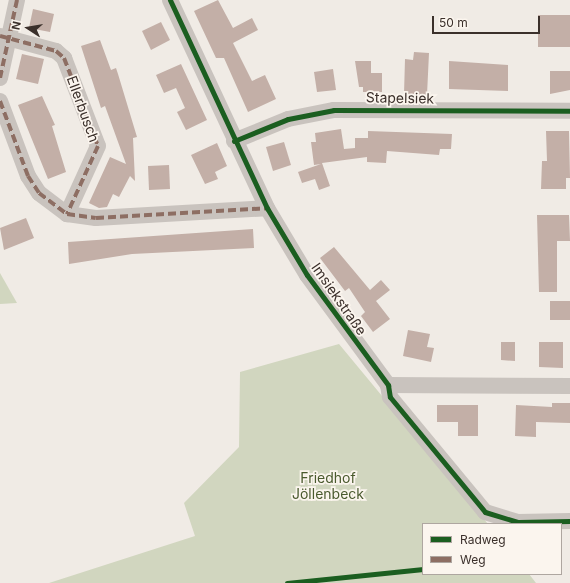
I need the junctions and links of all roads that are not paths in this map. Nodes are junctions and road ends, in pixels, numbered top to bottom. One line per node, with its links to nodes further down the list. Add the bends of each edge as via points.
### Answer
1 (17, 0): 3 (street)
2 (170, 0): 7 (street, Imsiekstraße)
3 (4, 37): 4 (street); 9 (street, Ellerbusch, via 56,51 64,58 98,146)
4 (0, 78)
5 (0, 101): 9 (street, via 28,176 39,193)
6 (570, 111): 7 (street, Stapelsiek, via 334,110 288,119)
7 (234, 141): 8 (street, Imsiekstraße)
8 (267, 208): 9 (street, via 96,218); 10 (street, Imsiekstraße, via 307,275)
9 (67, 214)
10 (388, 385): 11 (street); 12 (street, Imsiekstraße, via 390,397 484,512 518,522)
11 (570, 386)
12 (570, 521)

